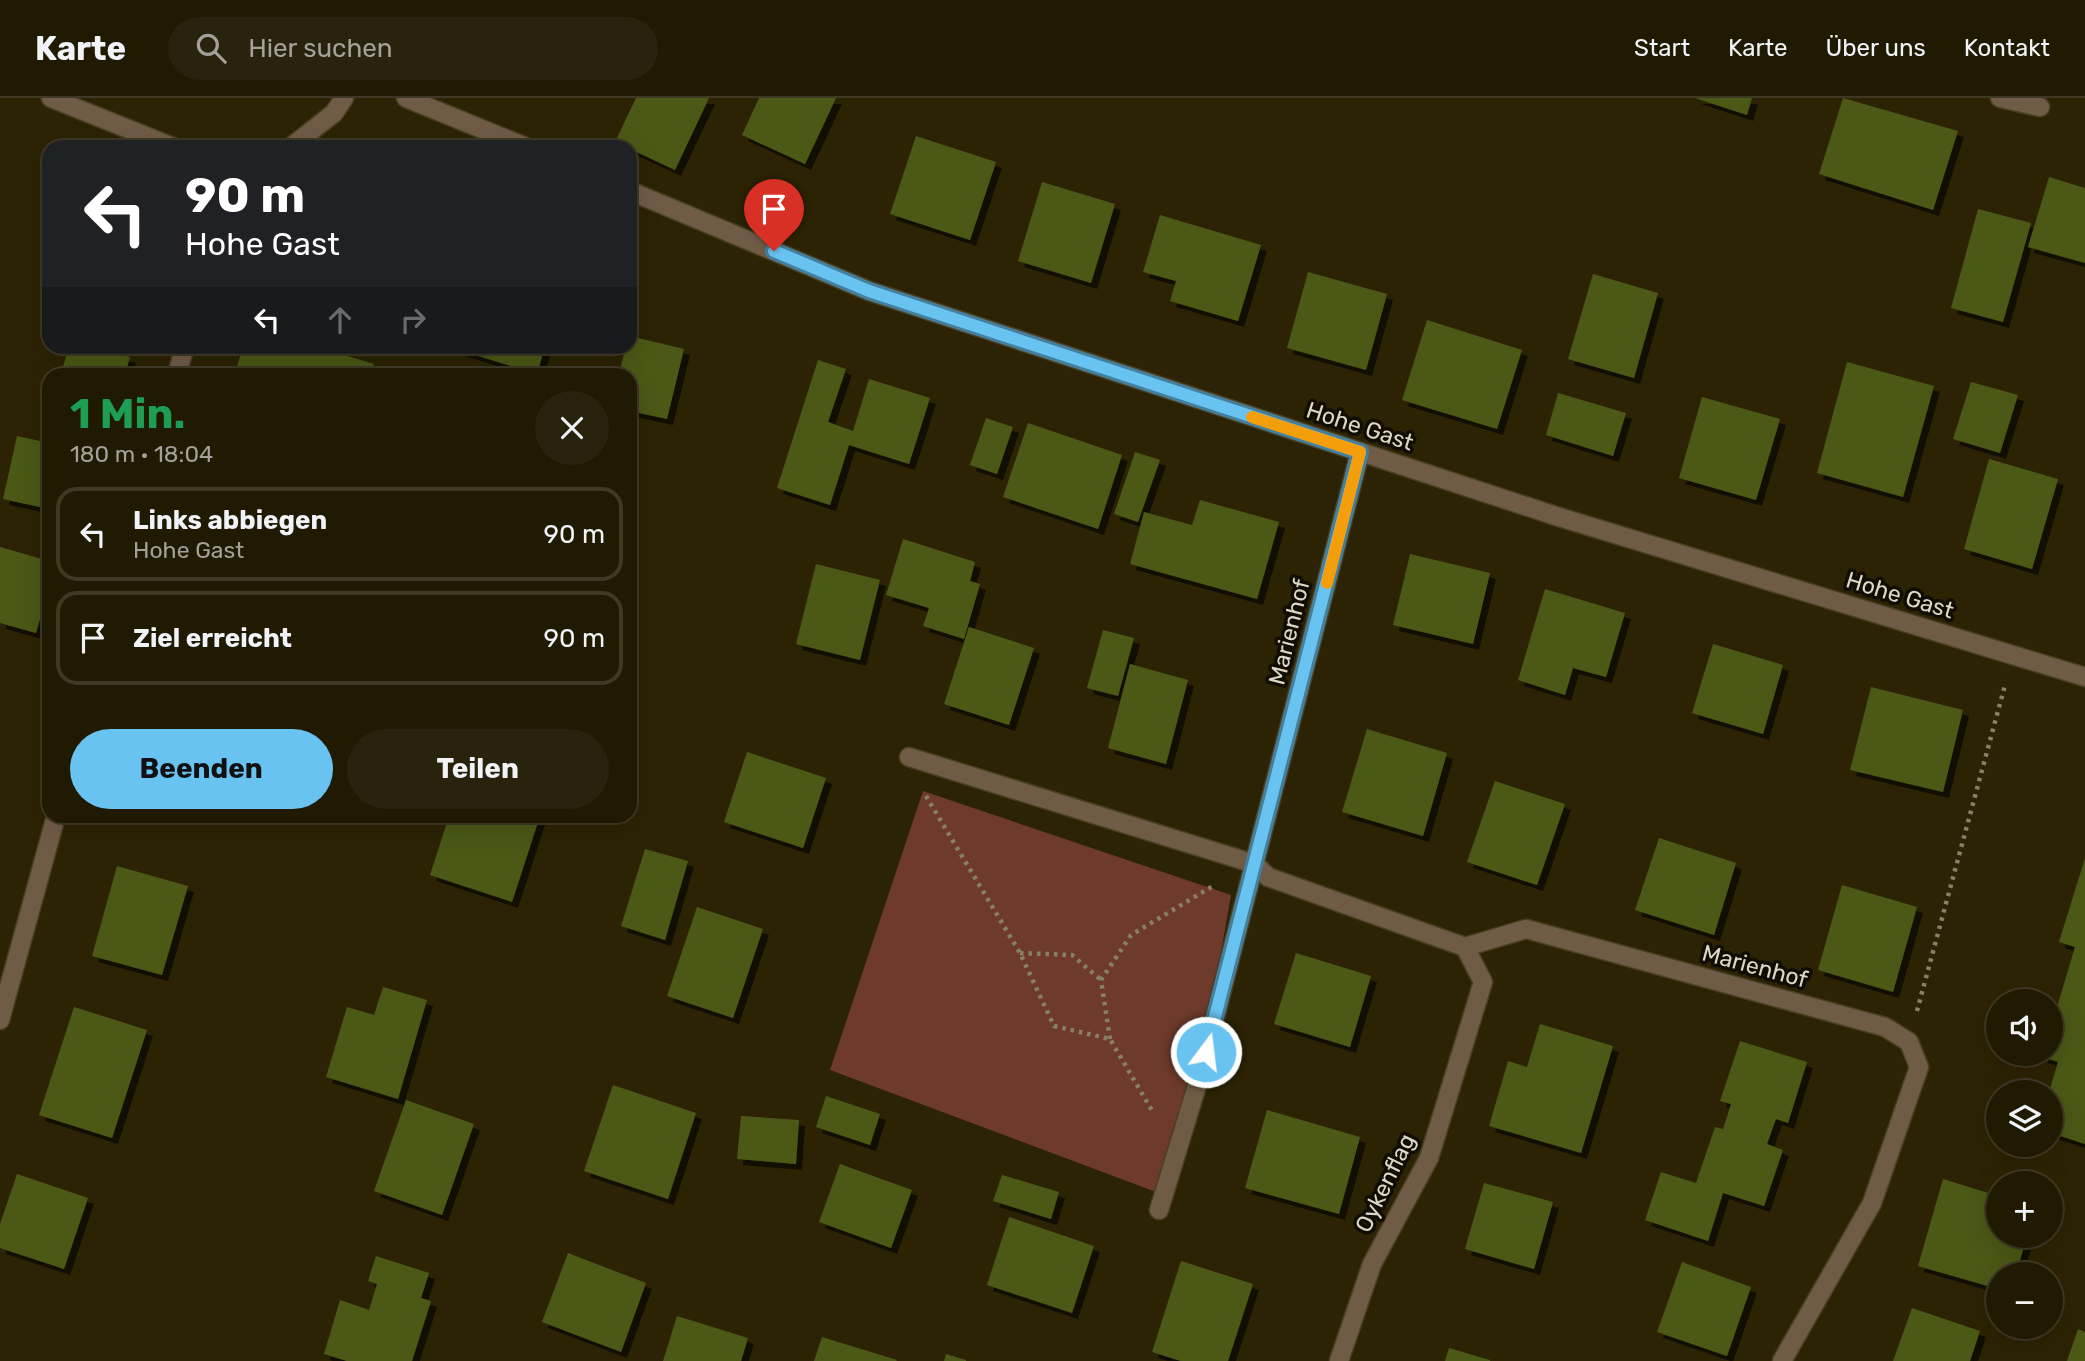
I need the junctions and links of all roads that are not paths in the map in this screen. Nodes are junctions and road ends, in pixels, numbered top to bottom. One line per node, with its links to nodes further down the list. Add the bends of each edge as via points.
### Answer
1 (51, 98): 6 (street)
2 (344, 98): 7 (street, via 334,113)
3 (406, 98): 8 (street)
4 (2000, 98): 5 (street)
5 (2040, 107)
6 (156, 140)
7 (299, 140)
8 (509, 140)
9 (637, 194): 10 (street, Hohe Gast, via 869,291)
10 (1360, 452): 11 (street, Hohe Gast); 14 (street, Marienhof)
11 (2085, 677)
12 (909, 757): 14 (street)
13 (54, 823): 16 (street)
14 (1255, 864): 15 (street, via 1268,877); 17 (street, Marienhof, via 1199,1079)
15 (1465, 947): 18 (street, Oykenflag, via 1483,982 1429,1158 1372,1264); 19 (street, Marienhof, via 1526,929 1885,1027 1909,1042 1919,1067 1872,1203)
16 (1, 1009)
17 (1159, 1210)
18 (1339, 1361)
19 (1782, 1361)

